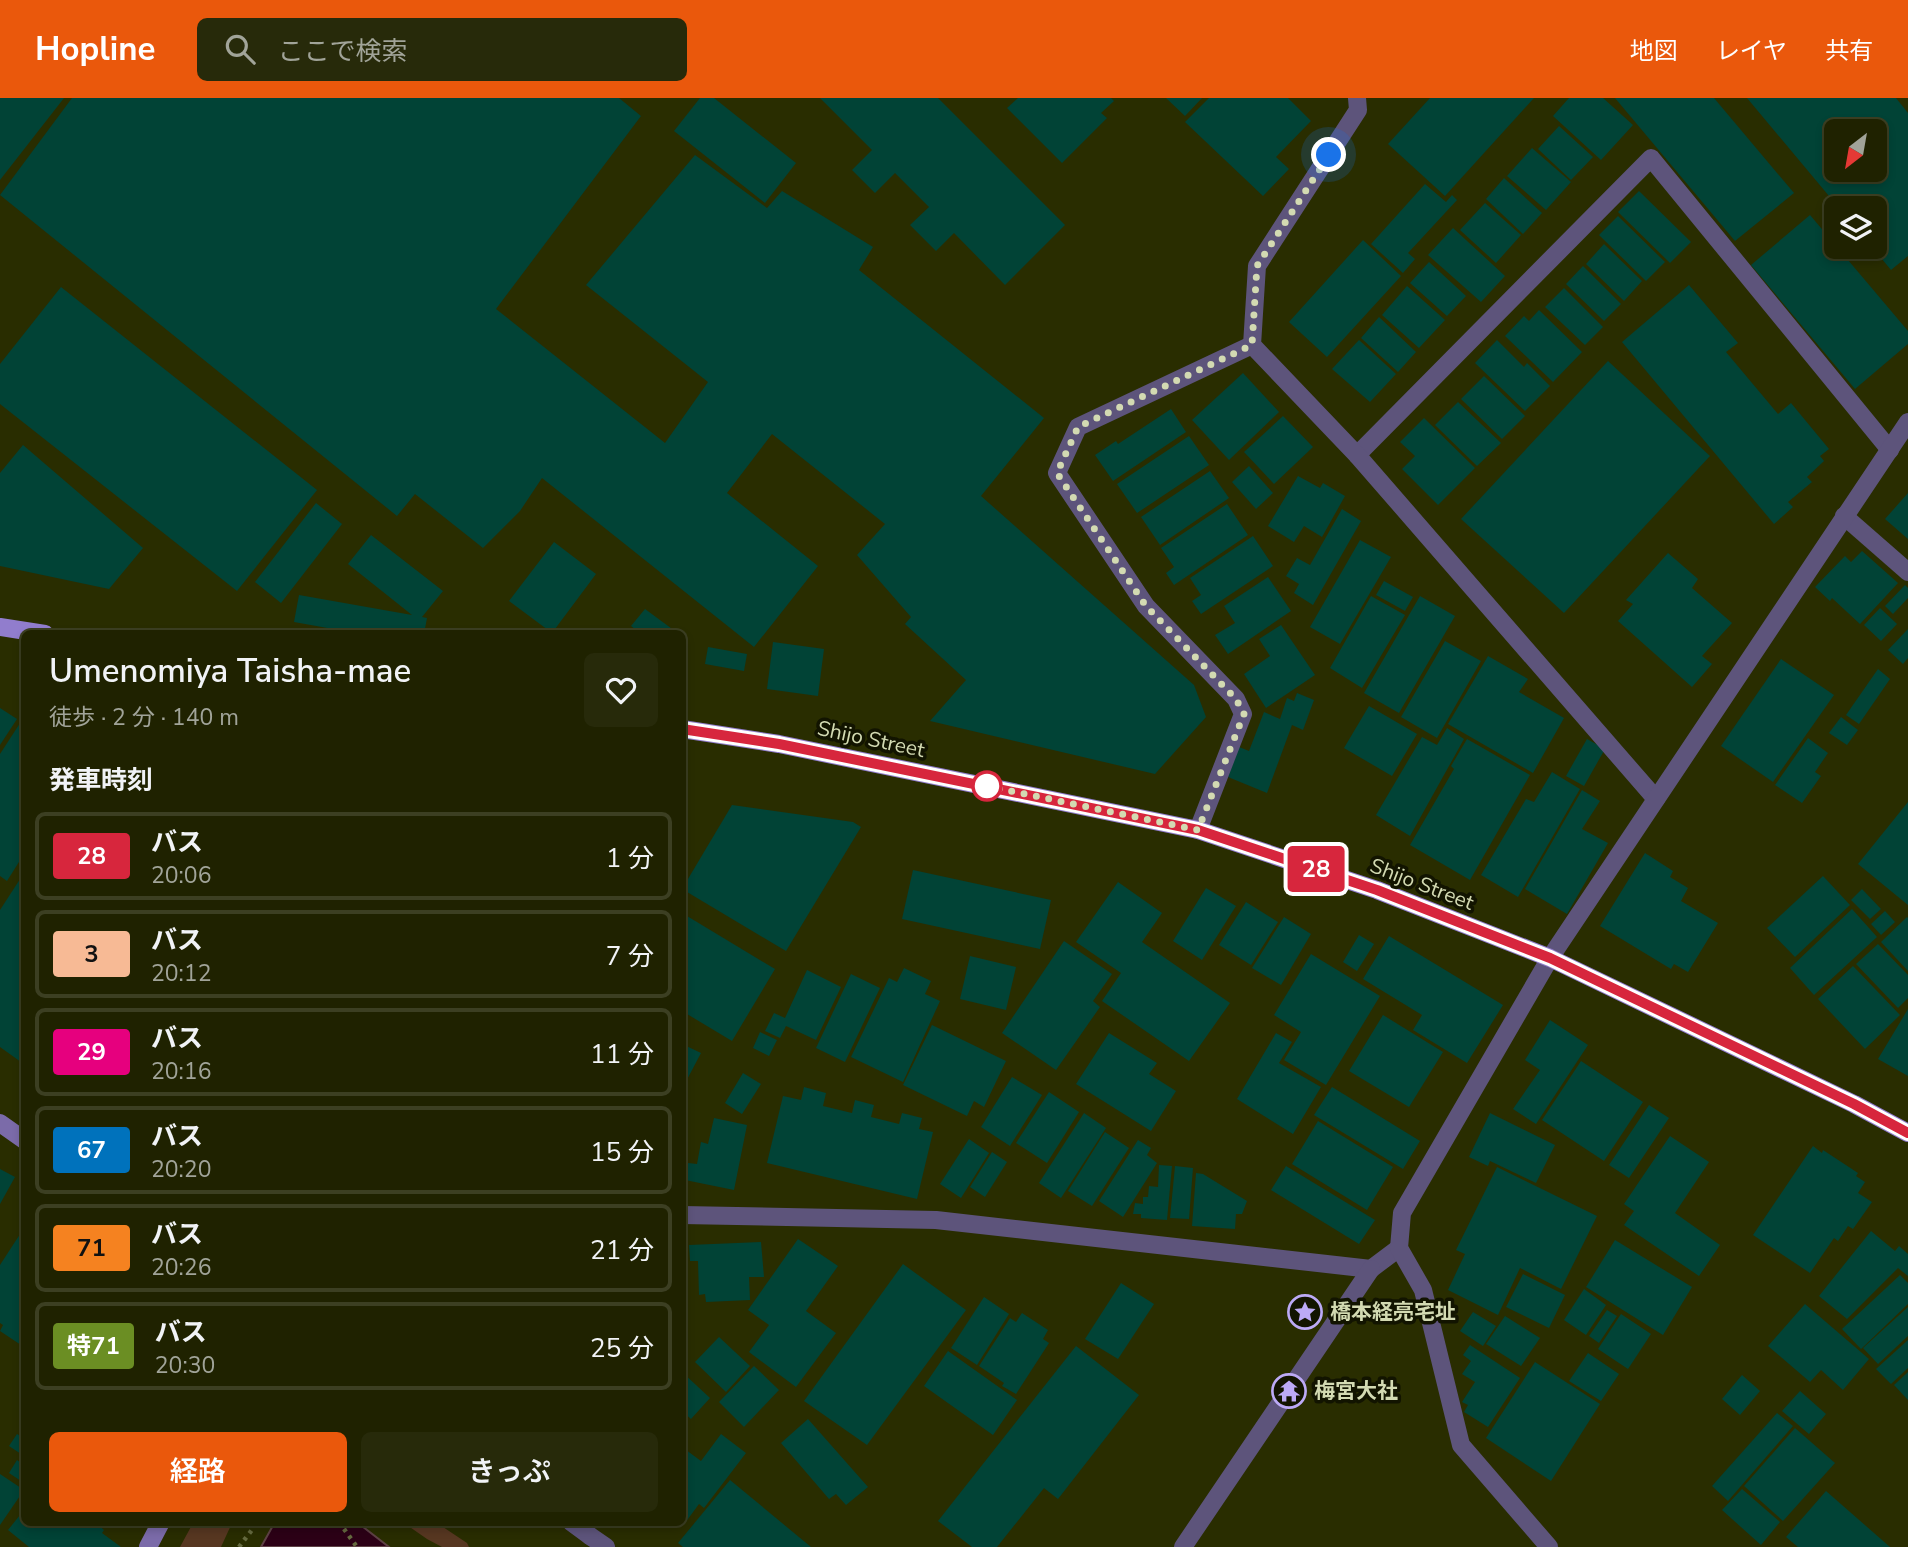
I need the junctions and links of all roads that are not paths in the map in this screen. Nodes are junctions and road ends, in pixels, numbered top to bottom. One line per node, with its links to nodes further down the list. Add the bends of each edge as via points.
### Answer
1 (1360, 102): 2 (street, via 1257,266)
2 (1252, 345): 5 (street); 12 (street, via 1078,427 1057,473 1146,606 1236,699 1244,714)
3 (1908, 422): 4 (street)
4 (1890, 450): 5 (street, via 1651,158); 6 (street)
5 (1357, 455): 11 (street)
6 (1844, 516): 7 (street); 11 (street)
7 (1908, 572)
8 (0, 627): 9 (main road)
9 (21, 630)
10 (686, 730): 12 (main road, Shijo Street, via 779,744)
11 (1656, 799): 13 (street)
12 (1198, 830): 13 (main road, Shijo Street, via 1377,890)
13 (1550, 958): 15 (main road, Shijo Street); 18 (street, via 1402,1213)
14 (0, 1123): 16 (main road)
15 (1908, 1133)
16 (21, 1138)
17 (686, 1215): 19 (street, via 936,1220)
18 (1399, 1248): 19 (street); 25 (street, via 1423,1290 1461,1445)
19 (1371, 1269): 24 (street)
20 (159, 1526): 22 (main road)
21 (576, 1526): 23 (street)
22 (148, 1547)
23 (606, 1547)
24 (1183, 1547)
25 (1549, 1547)

